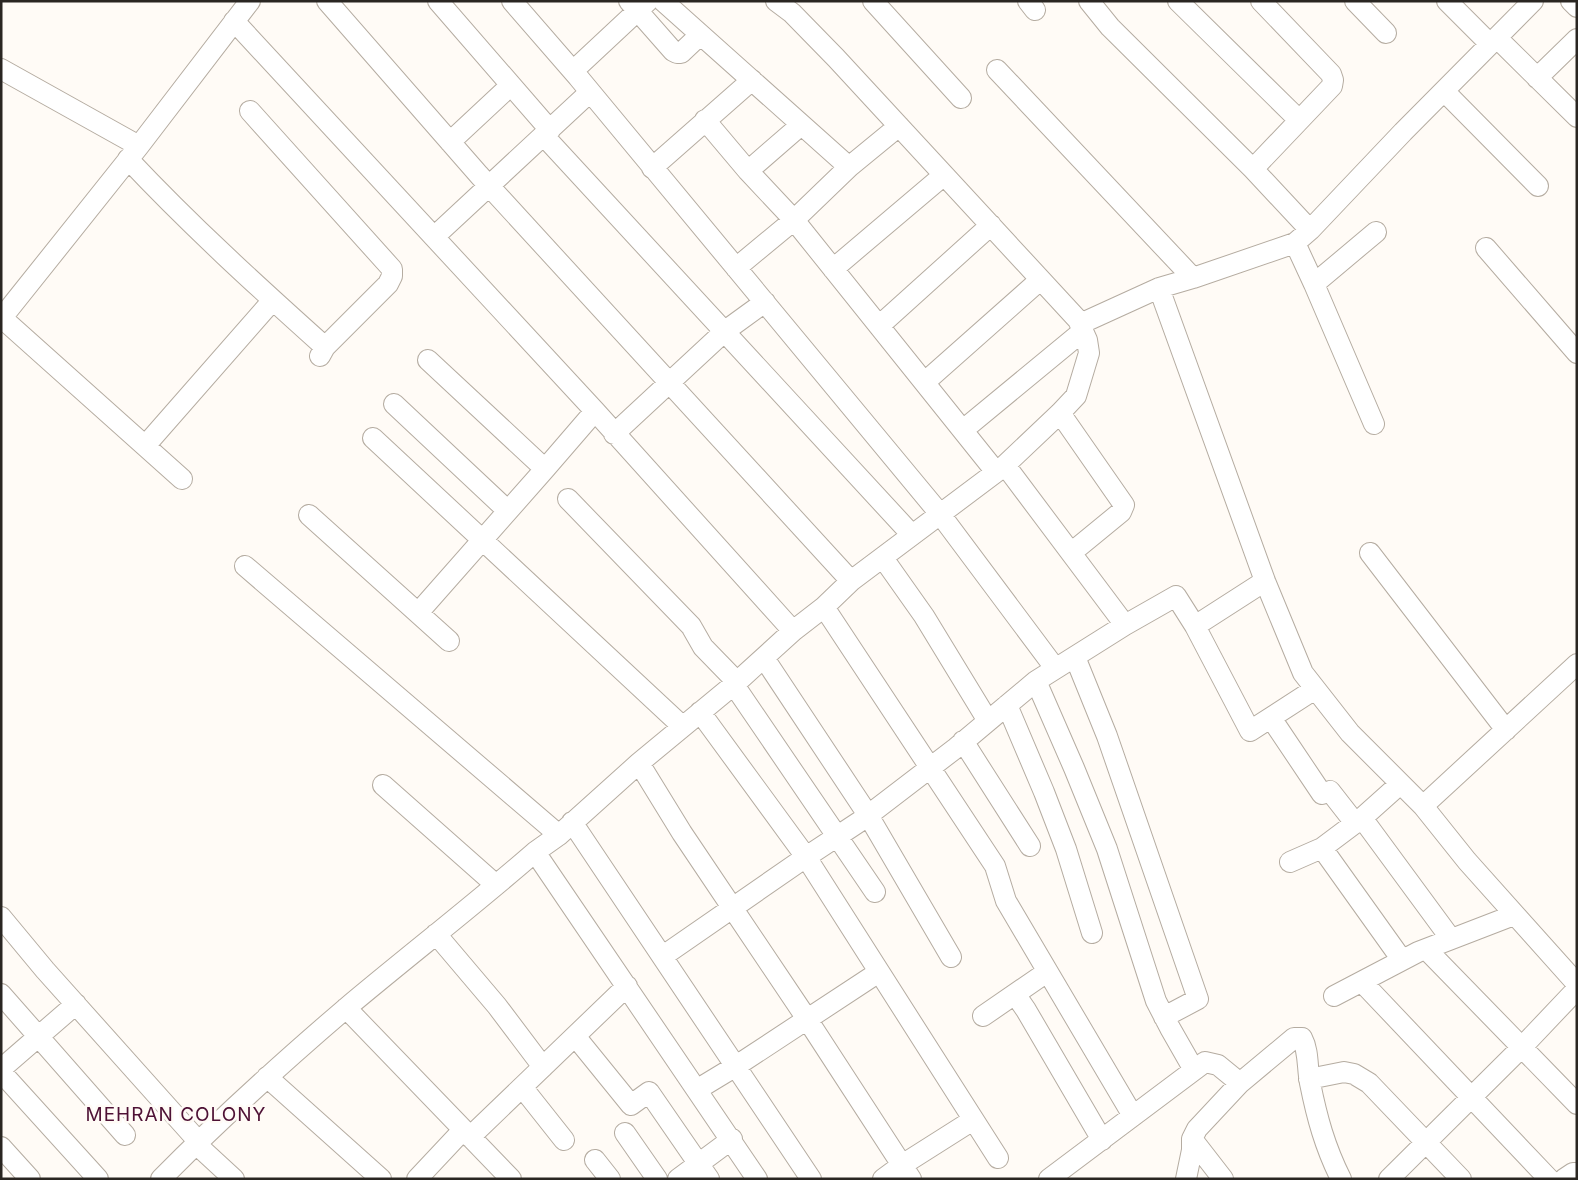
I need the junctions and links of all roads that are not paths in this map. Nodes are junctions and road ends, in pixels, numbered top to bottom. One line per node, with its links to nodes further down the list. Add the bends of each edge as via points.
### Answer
1 (250, 1): 17 (street)
2 (327, 1): 38 (street)
3 (438, 1): 27 (street)
4 (512, 1): 24 (street)
5 (663, 1): 19 (street)
6 (873, 1): 30 (street)
7 (1089, 1): 42 (street, via 1110,27)
8 (1178, 1): 34 (street)
9 (1261, 1): 34 (street, via 1331,74 1333,80 1332,86)
10 (1355, 1): 18 (street)
11 (1447, 1): 21 (street)
12 (1533, 1): 21 (street)
13 (1571, 1): 16 (street)
14 (638, 4): 19 (street, via 677,53); 24 (street)
15 (791, 5): 36 (street)
16 (1577, 7)
17 (234, 21): 39 (street); 51 (street)
18 (1386, 33)
19 (700, 35): 26 (street)
20 (1577, 39): 25 (street)
21 (1494, 41): 25 (street); 28 (street)
22 (1, 69): 39 (street)
23 (997, 70): 56 (street)
24 (573, 71): 29 (street)
25 (1537, 78): 32 (street)
26 (752, 80): 33 (street); 35 (street)
27 (510, 86): 37 (street); 38 (street)
28 (1444, 91): 46 (street); 49 (street)
29 (590, 92): 37 (street); 41 (street)
30 (961, 98)
31 (250, 110): 60 (street, via 392,269 388,284 322,351)
32 (1577, 117)
33 (705, 120): 41 (street); 43 (street)
34 (1299, 120): 42 (street)
35 (801, 125): 40 (street); 43 (street)
36 (899, 126): 40 (street); 44 (street)
37 (547, 133): 45 (street); 65 (street)
38 (450, 142): 45 (street)
39 (133, 153): 60 (street, via 149,182); 62 (street)
40 (849, 167): 47 (street)
41 (652, 168): 54 (street)
42 (1253, 169): 49 (street)
43 (748, 171): 47 (street)
44 (944, 175): 48 (street); 55 (street)
45 (489, 186): 51 (street); 69 (street)
46 (1538, 186)
47 (794, 220): 54 (street); 55 (street)
48 (991, 225): 57 (street); 63 (street)
49 (1310, 230): 52 (street)
50 (1376, 232): 58 (street)
51 (434, 237): 71 (street)
52 (1294, 243): 56 (street); 58 (street)
53 (1486, 248): 66 (street)
54 (736, 268): 61 (street)
55 (833, 269): 63 (street)
56 (1193, 278): 59 (street)
57 (1040, 280): 64 (street); 68 (street)
58 (1314, 284): 73 (street)
59 (1158, 288): 64 (street); 92 (street)
60 (273, 300): 77 (street)
61 (765, 302): 65 (street); 83 (street)
62 (1, 319): 77 (street)
63 (879, 326): 68 (street)
64 (1082, 328): 72 (street, via 1089,353 1087,364 1076,396); 74 (street)
65 (725, 331): 69 (street); 85 (street)
66 (1577, 353)
67 (428, 360): 78 (street)
68 (925, 382): 74 (street)
69 (671, 383): 75 (street); 91 (street)
70 (394, 404): 82 (street)
71 (594, 411): 75 (street); 78 (street)
72 (1060, 413): 79 (street); 87 (street, via 1124,505 1121,512)
73 (1374, 424)
74 (963, 430): 79 (street)
75 (614, 434): 97 (street)
76 (373, 438): 86 (street)
77 (145, 446): 80 (street)
78 (545, 469): 82 (street)
79 (1001, 469): 83 (street); 87 (street)
80 (182, 479)
81 (568, 499): 104 (street, via 691,626 703,647)
82 (508, 511): 86 (street)
83 (940, 514): 85 (street); 102 (street)
84 (310, 515): 94 (street)
85 (912, 536): 89 (street)
86 (482, 540): 94 (street); 110 (street)
87 (1071, 553): 95 (street)
88 (1370, 553): 111 (street)
89 (883, 558): 91 (street); 109 (street, via 924,616)
90 (245, 566): 120 (street)
91 (851, 581): 93 (street)
92 (1265, 581): 96 (street); 105 (street, via 1303,673)
93 (824, 607): 97 (street); 114 (street)
94 (418, 613): 98 (street)
95 (1125, 625): 96 (street, via 1176,596); 99 (street)
96 (1194, 626): 108 (street, via 1250,731)
97 (793, 631): 100 (street)
98 (449, 641)
99 (1075, 657): 102 (street); 151 (street, via 1108,736 1198,1000)
100 (764, 658): 104 (street); 118 (street)
101 (1577, 664): 111 (street)
102 (1055, 668): 103 (street)
103 (1036, 681): 106 (street); 151 (street, via 1107,849)
104 (736, 684): 107 (street); 121 (street)
105 (1315, 689): 108 (street); 115 (street, via 1350,733)
106 (1007, 705): 109 (street); 132 (street, via 1066,849)
107 (700, 712): 110 (street); 125 (street)
108 (1271, 718): 119 (street, via 1322,794 1330,791)
109 (988, 721): 112 (street)
110 (682, 726): 113 (street)
111 (1506, 730): 117 (street)
112 (963, 742): 114 (street); 122 (street)
113 (638, 762): 120 (street); 129 (street)
114 (930, 767): 118 (street); 140 (street, via 995,866 1006,900)
115 (1400, 784): 117 (street); 119 (street)
116 (384, 785): 127 (street)
117 (1423, 806): 130 (street)
118 (868, 815): 121 (street); 137 (street)
119 (1359, 820): 123 (street); 134 (street)
120 (565, 828): 124 (street); 136 (street)
121 (838, 836): 125 (street); 128 (street)
122 (1030, 846)
123 (1322, 848): 126 (street); 138 (street)
124 (535, 852): 127 (street); 143 (street)
125 (806, 857): 129 (street); 139 (street)
126 (1290, 862)
127 (496, 885): 133 (street)
128 (875, 892)
129 (731, 908): 136 (street); 152 (street)
130 (1514, 915): 134 (street); 142 (street)
131 (1, 917): 148 (street)
132 (1092, 933)
133 (436, 934): 149 (street); 157 (street)
134 (1451, 939): 135 (street)
135 (1426, 949): 138 (street); 155 (street)
136 (663, 956): 156 (street)
137 (951, 957)
138 (1402, 960): 141 (street)
139 (879, 972): 152 (street); 168 (street)
140 (1047, 972): 146 (street); 167 (street)
141 (1362, 982): 147 (street); 165 (street)
142 (1577, 984)
143 (627, 986): 154 (street); 164 (street)
144 (1577, 989): 155 (street)
145 (1, 994): 153 (street)
146 (1015, 994): 150 (street); 175 (street)
147 (1334, 996)
148 (76, 1004): 153 (street); 176 (street)
149 (346, 1008): 160 (street); 170 (street)
150 (983, 1016)
151 (1164, 1017): 159 (street)
152 (807, 1019): 156 (street); 182 (street)
153 (39, 1036): 158 (street); 171 (street)
154 (575, 1036): 157 (street); 181 (street, via 631,1105 649,1092)
155 (1522, 1047): 165 (street); 166 (street)
156 (736, 1066): 164 (street); 195 (street)
157 (543, 1067): 163 (street)
158 (1, 1070): 185 (street)
159 (1194, 1070): 162 (street, via 1205,1062 1218,1065); 167 (street)
160 (267, 1077): 176 (street); 188 (street)
161 (1309, 1079): 162 (street, via 1305,1045 1298,1037); 177 (street, via 1344,1072 1354,1074 1369,1083); 200 (street, via 1325,1144)
162 (1240, 1084): 173 (street, via 1197,1129)
163 (522, 1087): 170 (street); 174 (street)
164 (698, 1089): 172 (street)
165 (1472, 1097): 177 (street); 203 (street)
166 (1577, 1104)
167 (1132, 1116): 175 (street)
168 (973, 1120): 179 (street); 182 (street)
169 (625, 1133): 192 (street)
170 (467, 1134): 189 (street); 190 (street)
171 (125, 1135)
172 (732, 1139): 181 (street); 194 (street)
173 (1192, 1139): 198 (street); 199 (street)
174 (564, 1140)
175 (1102, 1140): 197 (street)
176 (197, 1142): 186 (street); 187 (street)
177 (1426, 1142): 201 (street); 202 (street)
178 (1, 1147): 184 (street)
179 (998, 1158)
180 (595, 1160): 191 (street)
181 (704, 1171): 193 (street)
182 (907, 1172): 196 (street)
183 (1577, 1173): 204 (street)
184 (30, 1179)
185 (98, 1179)
186 (161, 1179)
187 (234, 1179)
188 (381, 1179)
189 (417, 1179)
190 (511, 1179)
191 (610, 1179)
192 (657, 1179)
193 (678, 1179)
194 (757, 1179)
195 (811, 1179)
196 (883, 1179)
197 (1049, 1179)
198 (1186, 1179)
199 (1224, 1179)
200 (1341, 1179)
201 (1389, 1179)
202 (1461, 1179)
203 (1549, 1179)
204 (1564, 1179)

